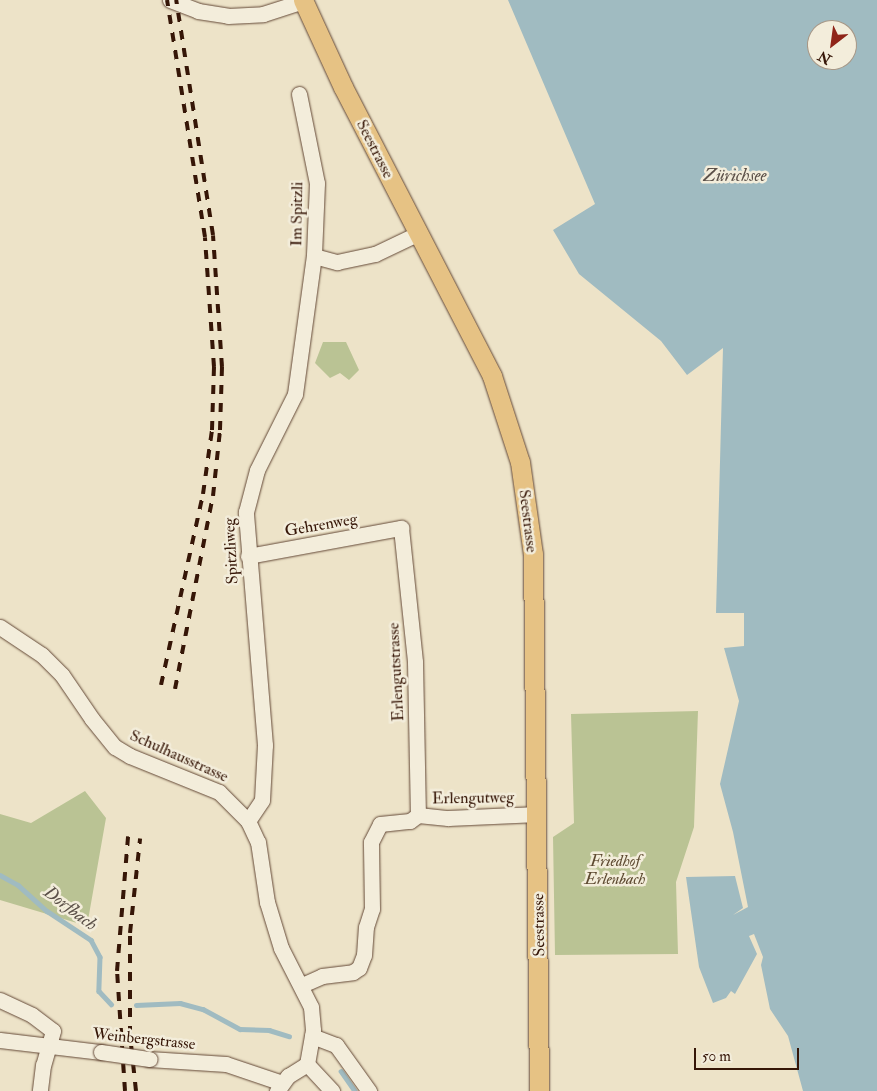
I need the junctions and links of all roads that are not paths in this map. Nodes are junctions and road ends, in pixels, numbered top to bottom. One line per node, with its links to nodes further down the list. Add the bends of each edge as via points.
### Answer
1 (170, 0): 2 (street, via 198,11 228,16 263,14)
2 (303, 1): 4 (main road, Seestrasse)
3 (299, 94): 5 (street, Im Spitzli, via 317,183)
4 (417, 234): 5 (street, Im Spitzli, via 375,254 337,262); 9 (main road, Seestrasse, via 492,376 520,462 533,554)
5 (314, 256): 7 (street, Spitzliweg, via 295,394 250,490 246,512)
6 (401, 528): 7 (street, Gehrenweg); 10 (street, Erlengutstrasse, via 415,662)
7 (248, 556): 11 (street, Spitzliweg, via 265,745 262,800)
8 (0, 627): 11 (street, Schulhausstrasse, via 42,655 62,675 114,747 219,792)
9 (538, 814): 10 (street, Erlengutweg, via 448,818); 22 (main road, Seestrasse)
10 (418, 815): 12 (street, Erlengutweg, via 410,821 380,824 371,842 372,909 359,968 322,976)
11 (248, 821): 12 (street, Schulhausstrasse, via 258,842 267,902 281,948)
12 (302, 986): 14 (street, Schulhausstrasse, via 311,1007)
13 (0, 1000): 16 (street, via 32,1015 53,1031)
14 (312, 1036): 17 (street, Schulhausstrasse); 21 (street, via 336,1045)
15 (0, 1040): 16 (street, Weinbergstrasse)
16 (50, 1045): 18 (street, Weinbergstrasse, bridge, via 150,1059 226,1064); 19 (street)
17 (307, 1064): 18 (street); 20 (street)
18 (280, 1087)
19 (40, 1091)
20 (332, 1091)
21 (369, 1091)
22 (539, 1091)

